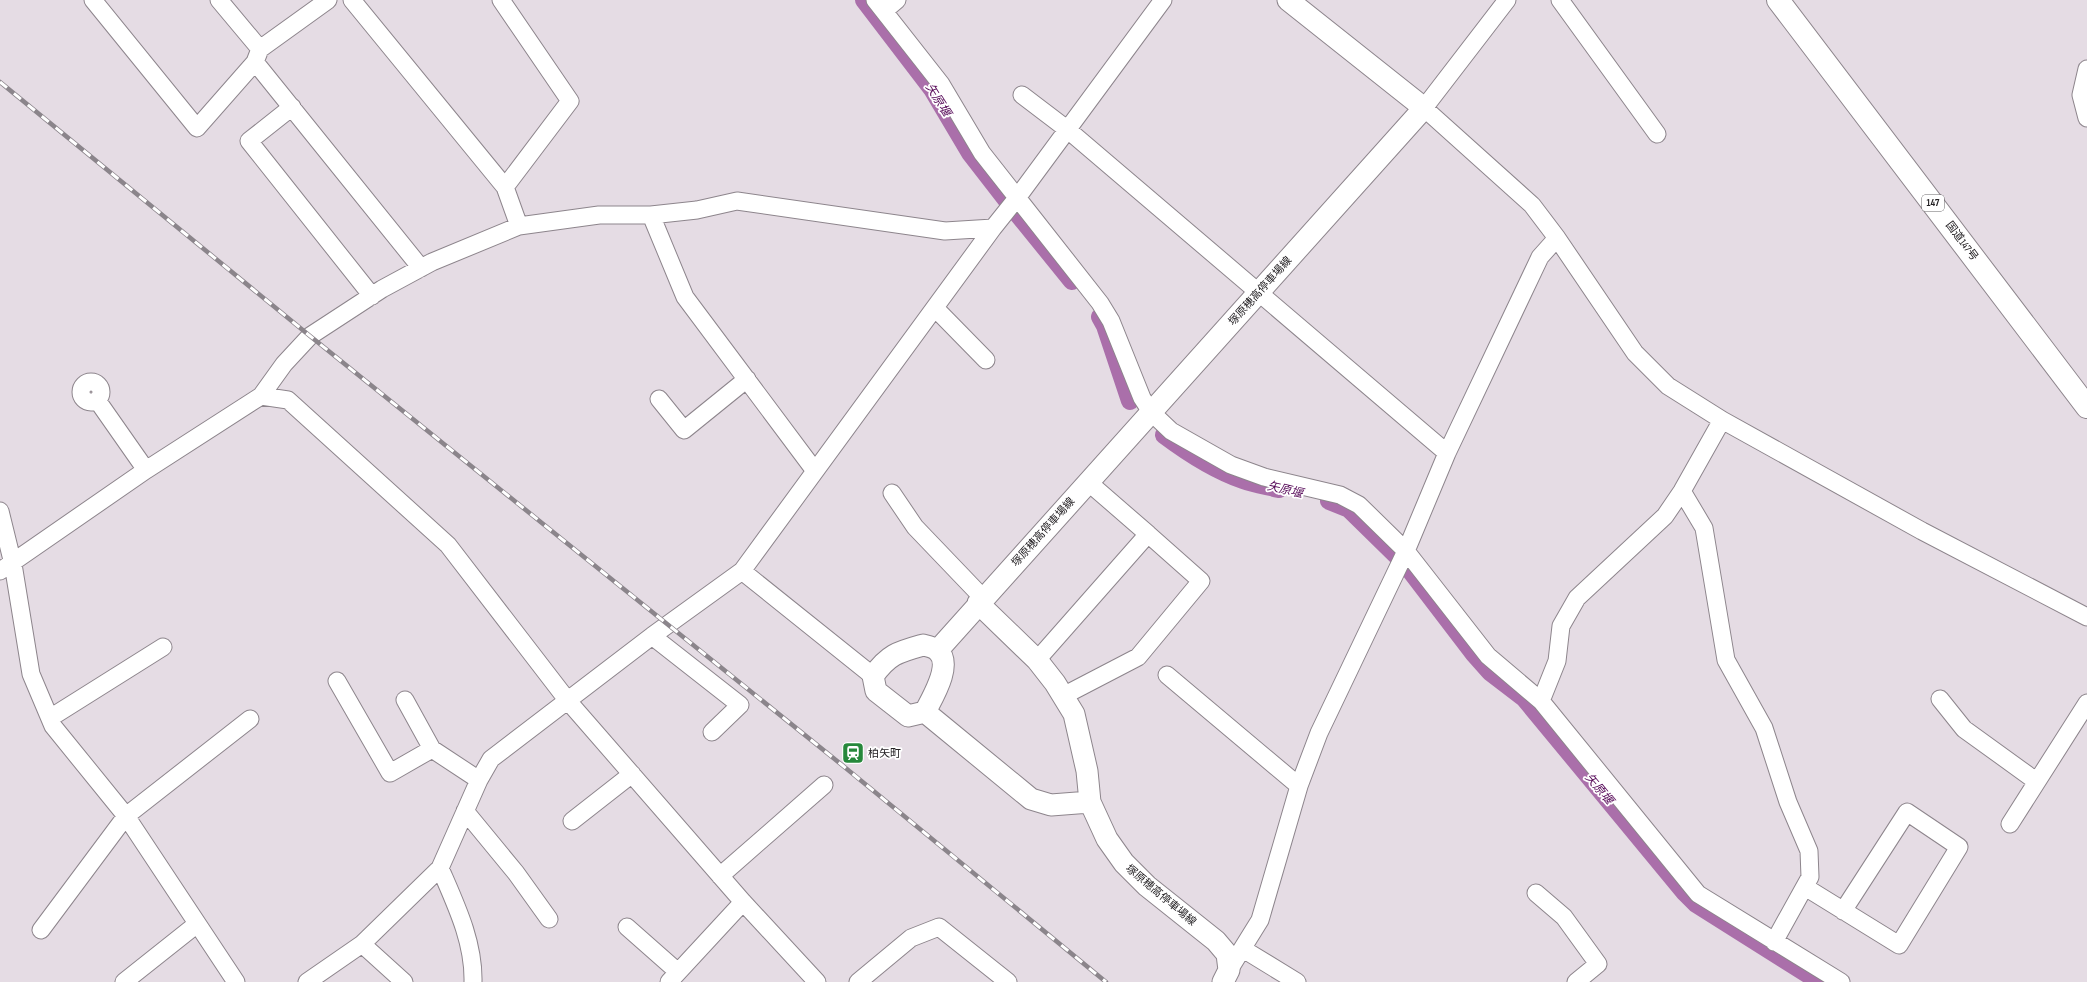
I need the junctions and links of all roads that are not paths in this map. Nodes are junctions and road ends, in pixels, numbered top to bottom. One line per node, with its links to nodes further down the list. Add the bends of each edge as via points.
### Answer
1 (94, 0): 13 (street, via 196,128)
2 (220, 0): 13 (street)
3 (328, 0): 13 (street)
4 (352, 0): 21 (street)
5 (501, 0): 21 (street, via 570,101)
6 (897, 0): 12 (street)
7 (1163, 0): 19 (street)
8 (1288, 0): 17 (main road)
9 (1507, 0): 17 (street)
10 (1560, 0): 20 (street)
11 (1778, 0): 36 (highway, 国道147号 / 147)
12 (880, 6): 22 (street, via 941,84 982,153)
13 (258, 56): 16 (street)
14 (2087, 69): 18 (street, via 2081,94)
15 (1022, 94): 19 (street)
16 (292, 107): 27 (street); 29 (street, via 250,141)
17 (1424, 108): 26 (street, via 1532,206); 28 (main road, 塚原穂高停車場線)
18 (2087, 118)
19 (1068, 130): 22 (street); 28 (street)
20 (1657, 134)
21 (505, 187): 24 (street)
22 (1018, 198): 25 (street); 37 (street, via 1112,321 1129,369)
23 (651, 215): 24 (street, via 599,215); 25 (street, via 697,210 737,201 945,231); 32 (street, via 685,297)
24 (518, 226): 27 (street)
25 (993, 228): 30 (street)
26 (1557, 238): 38 (street, via 1635,353 1668,386); 39 (street, via 1540,257)
27 (421, 268): 29 (street)
28 (1258, 293): 37 (main road, 塚原穂高停車場線); 39 (street)
29 (372, 296): 33 (street, via 310,336 284,364)
30 (935, 308): 31 (street); 41 (street)
31 (986, 360)
32 (747, 379): 34 (street, via 684,430); 41 (street)
33 (261, 396): 40 (street); 62 (street, via 288,400 448,545)
34 (659, 399)
35 (97, 400): 40 (street)
36 (2087, 407)
37 (1151, 412): 42 (main road, 塚原穂高停車場線); 47 (street, via 1171,431 1231,465 1340,495 1359,505)
38 (1722, 420): 43 (street); 51 (street, via 1922,531)
39 (1447, 453): 47 (street)
40 (146, 470): 48 (street)
41 (815, 471): 49 (street)
42 (1088, 482): 46 (street); 50 (main road, 塚原穂高停車場線)
43 (1682, 491): 63 (street, via 1665,516 1577,598 1561,626 1558,661); 82 (street, via 1704,528 1726,660 1764,728 1788,802 1810,851 1810,877)
44 (892, 493): 50 (street, via 915,527)
45 (0, 510): 48 (street)
46 (1148, 534): 55 (street); 59 (street, via 1201,581 1138,657)
47 (1406, 551): 63 (street, via 1488,656); 74 (street, via 1319,733)
48 (6, 567): 66 (street, via 31,674)
49 (742, 571): 52 (street); 57 (street)
50 (981, 601): 54 (main road, 塚原穂高停車場線); 55 (main road, 塚原穂高停車場線)
51 (2087, 617)
52 (652, 636): 62 (street); 68 (street, via 740,705)
53 (163, 647): 66 (street)
54 (938, 650): 57 (main road, via 923,645 904,650 884,661); 65 (main road, via 943,659 941,681)
55 (1037, 660): 59 (main road, 塚原穂高停車場線)
56 (1167, 675): 74 (street)
57 (873, 676): 65 (main road, via 876,691 908,716)
58 (337, 681): 69 (street, via 390,773)
59 (1063, 696): 75 (main road, 塚原穂高停車場線, via 1074,714 1082,743)
60 (1940, 699): 72 (street, via 1964,729)
61 (405, 700): 69 (street)
62 (568, 701): 70 (street); 71 (street, via 491,759)
63 (1541, 701): 90 (street, via 1698,894)
64 (2087, 703): 72 (street)
65 (925, 712): 75 (main road, via 1031,799 1051,805)
66 (50, 718): 77 (street, via 53,726)
67 (250, 719): 77 (street)
68 (712, 732)
69 (432, 749): 71 (street)
70 (632, 774): 78 (street); 81 (street)
71 (479, 780): 76 (street)
72 (2036, 781): 79 (street)
73 (824, 785): 81 (street)
74 (1299, 786): 92 (street, via 1260,920)
75 (1090, 802): 93 (main road, 塚原穂高停車場線, via 1107,840 1124,863 1148,886 1216,941 1227,954)
76 (465, 811): 80 (street); 86 (street, via 516,873)
77 (126, 816): 87 (street); 89 (street)
78 (572, 821)
79 (2010, 824)
80 (440, 868): 91 (street); 99 (street, via 461,916 473,962)
81 (720, 876): 84 (street)
82 (1805, 887): 85 (street); 90 (street)
83 (1536, 893): 104 (street, via 1564,917 1598,964)
84 (742, 902): 94 (street); 100 (street)
85 (1843, 910): 85 (street, via 1899,945 1959,846 1907,812)
86 (549, 919)
87 (197, 924): 97 (street); 98 (street)
88 (627, 927): 94 (street)
89 (42, 930)
90 (1774, 942): 105 (street)
91 (362, 944): 95 (street); 96 (street)
92 (1243, 949): 93 (street); 103 (street)
93 (1226, 976)
94 (674, 977)
95 (311, 981)
96 (401, 981)
97 (124, 982)
98 (236, 982)
99 (473, 982)
100 (817, 982)
101 (858, 982): 102 (street, via 911,938 939,927)
102 (1008, 982)
103 (1297, 982)
104 (1576, 982)
105 (1841, 982)

